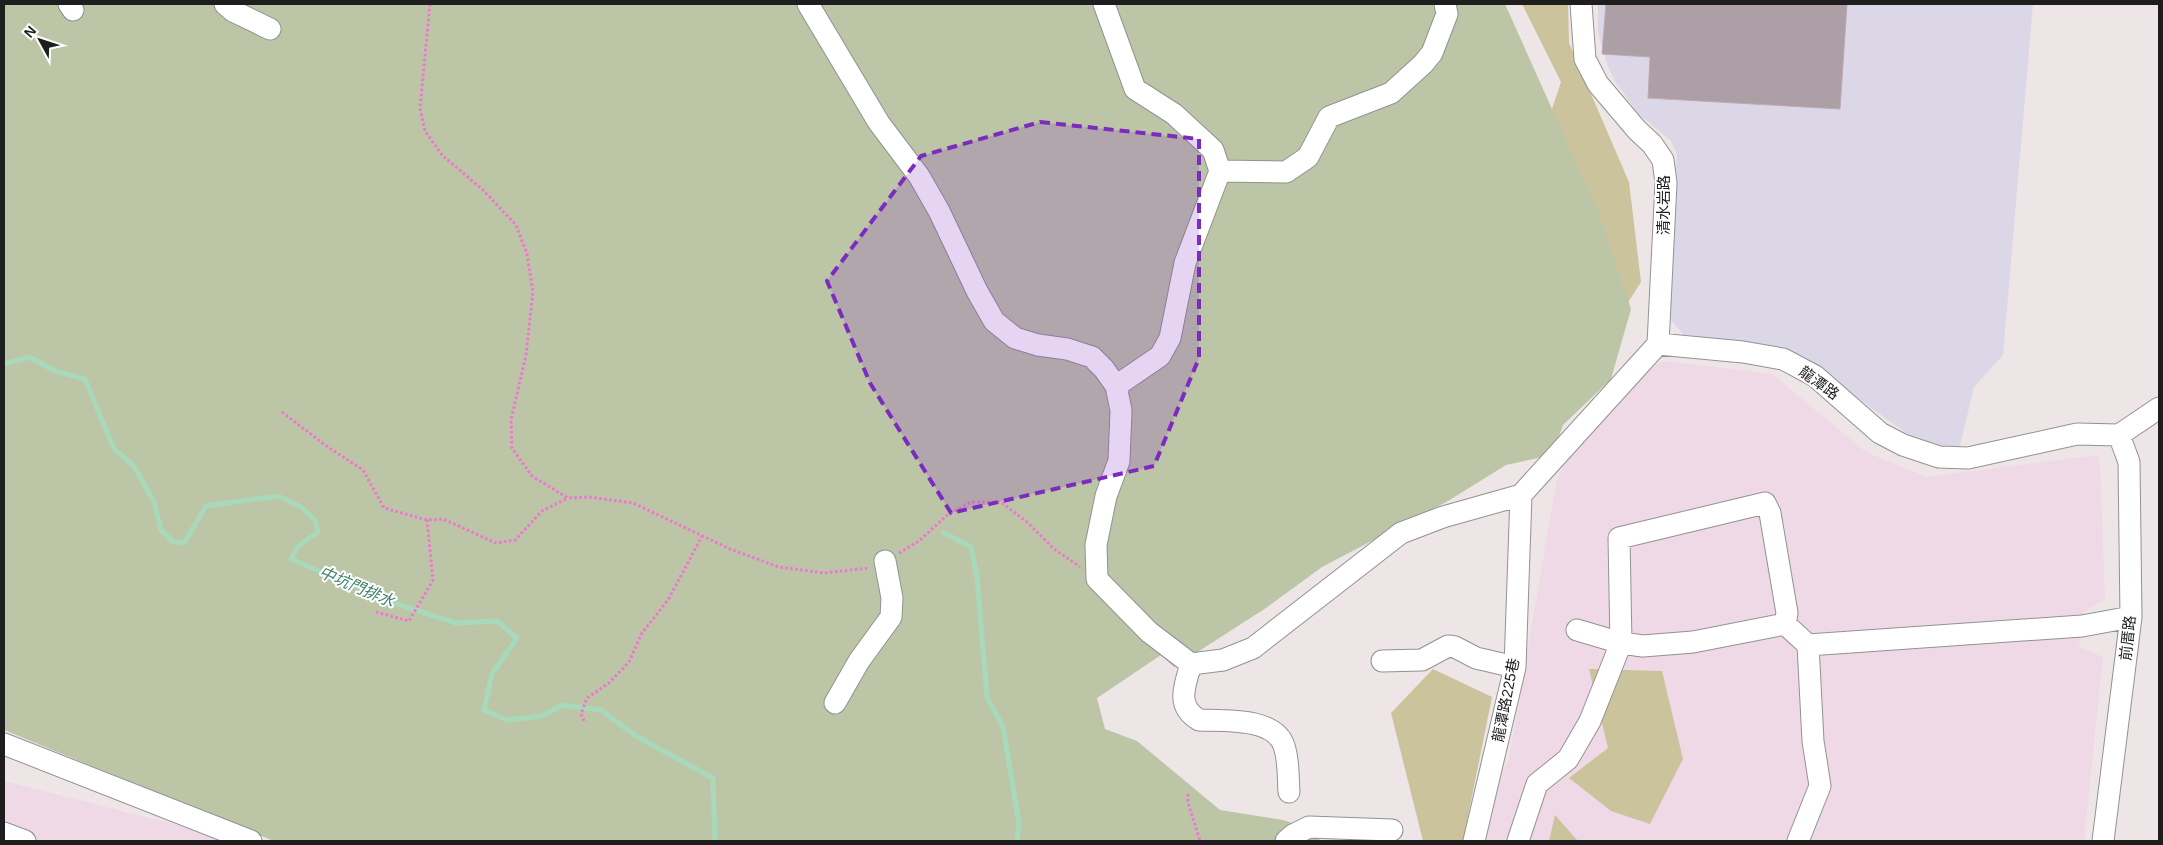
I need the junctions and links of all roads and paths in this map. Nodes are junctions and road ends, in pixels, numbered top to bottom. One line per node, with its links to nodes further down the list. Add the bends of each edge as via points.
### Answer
1 (225, 4): 7 (street)
2 (430, 4): 15 (path, via 420,108 425,130 442,155 483,190 516,225 527,254 533,292 526,355 511,420 512,448 532,476)
3 (808, 4): 10 (street, via 880,123 919,176 994,321 1015,338 1067,348 1092,357)
4 (1104, 4): 8 (street, via 1134,89 1174,114 1213,150)
5 (1445, 4): 8 (street, via 1447,14 1432,53 1423,64 1391,93 1329,117 1308,156 1286,172)
6 (1581, 4): 9 (street, 清水岩路, via 1585,59 1598,84 1663,160 1666,183)
7 (270, 28)
8 (1220, 171): 10 (street, via 1185,263 1170,338 1160,356)
9 (1658, 344): 13 (street, 龍潭路, via 1783,359 1815,376 1880,433 1939,457 1968,458 2077,434); 14 (street)
10 (1116, 386): 19 (street, via 1121,410 1119,461 1106,496 1096,545)
11 (2159, 408): 13 (street)
12 (282, 412): 16 (path, via 324,445 364,470 384,508)
13 (2119, 435): 21 (street, 前厝路, via 2129,462)
14 (1521, 495): 27 (street, via 1443,517 1401,533 1253,648 1223,660); 28 (street, 龍潭路225巷)
15 (568, 498): 16 (path, via 542,511 515,540 496,543 443,518); 17 (path, via 633,502)
16 (428, 520): 20 (path, via 433,580 409,621)
17 (702, 536): 18 (path, via 779,567 824,573 868,569); 30 (path, via 668,600 642,633 629,662 609,683 587,698 581,714)
18 (885, 561): 19 (path, via 918,540 946,516 971,502 1001,502 1054,549); 29 (street, via 892,598 891,617 859,661)
19 (1097, 579): 27 (street, via 1149,632)
20 (376, 612)
21 (2131, 617): 25 (street, via 2082,626); 43 (street, 前厝路)
22 (1785, 624): 24 (street, via 1693,642 1643,646); 24 (street, via 1787,614 1770,513 1765,503 1619,538); 25 (street)
23 (1577, 630): 24 (street)
24 (1620, 643): 41 (street, via 1590,721 1568,759 1537,784)
25 (1808, 645): 42 (street, via 1813,741 1820,786)
26 (1382, 661): 28 (street, via 1422,660 1448,646 1476,658)
27 (1191, 664): 32 (street, via 1183,695 1187,709 1199,720 1255,723 1280,738 1284,745)
28 (1515, 667): 40 (street, 龍潭路225巷)
29 (835, 703)
30 (584, 721)
31 (4, 744): 37 (street)
32 (1289, 792)
33 (1188, 794): 38 (path)
34 (1392, 830): 39 (street, via 1310,827)
35 (4, 832): 36 (street)
36 (25, 841)
37 (251, 841)
38 (1200, 841)
39 (1286, 841)
40 (1474, 841)
41 (1518, 841)
42 (1798, 841)
43 (2103, 841)

